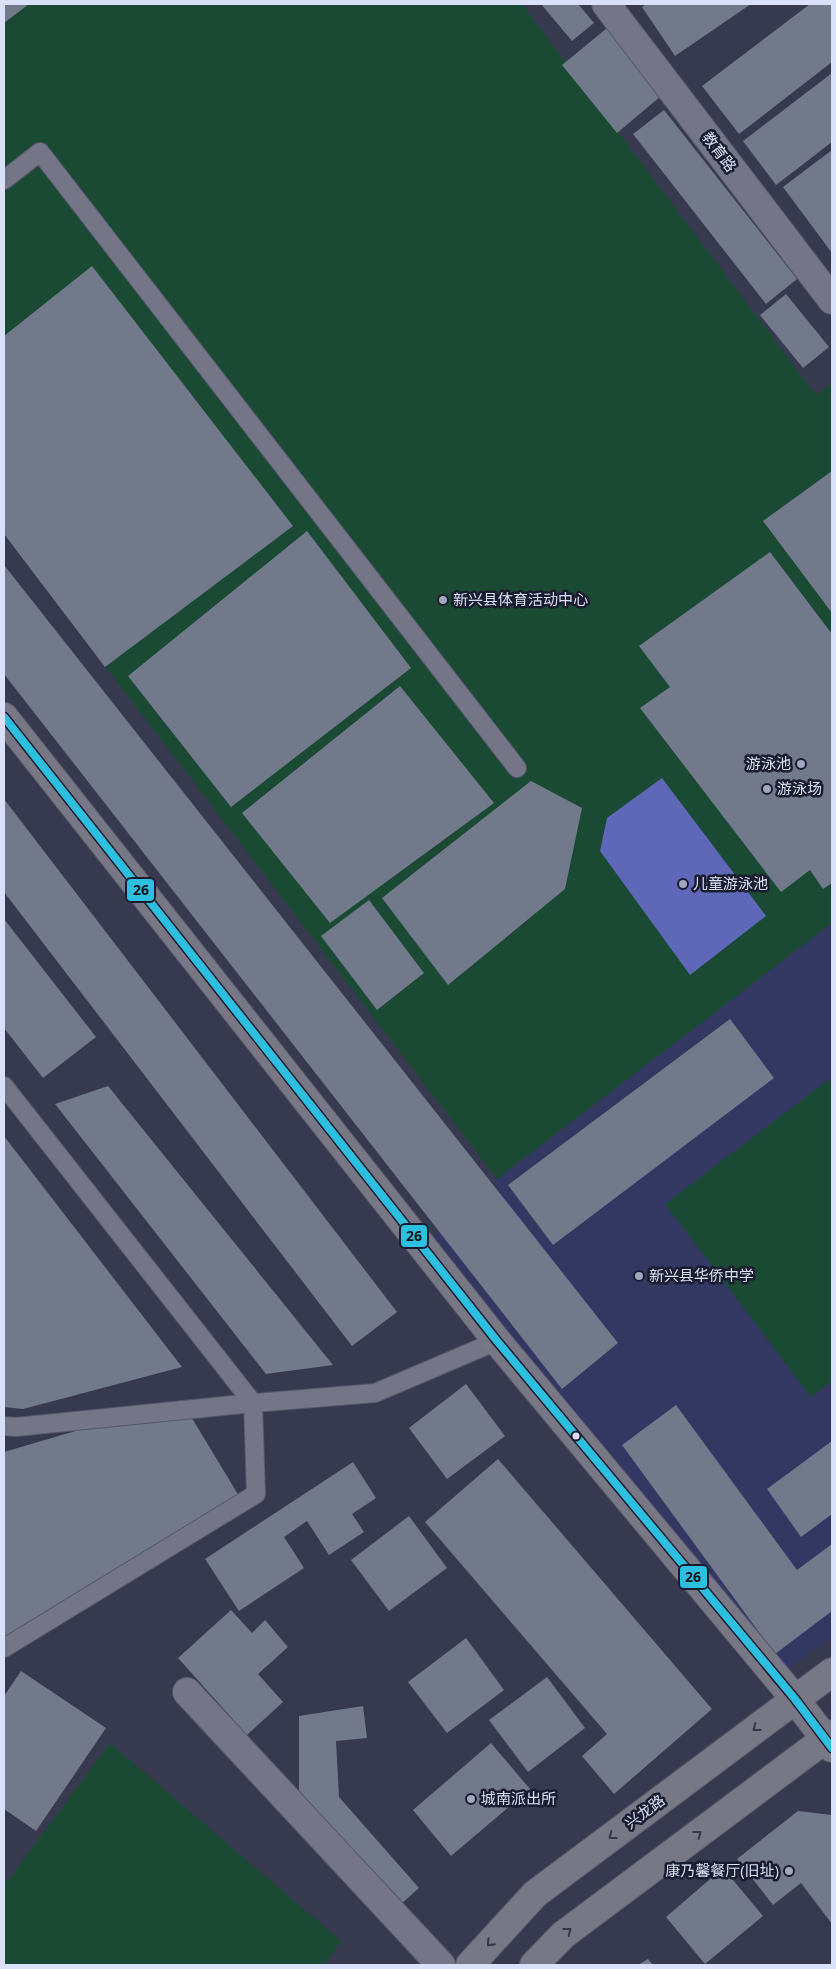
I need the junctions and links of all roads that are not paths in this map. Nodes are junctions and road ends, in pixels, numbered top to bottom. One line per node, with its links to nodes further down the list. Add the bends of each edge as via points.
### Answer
1 (606, 4): 3 (street, 教育路)
2 (4, 180): 5 (lane, via 40,152)
3 (832, 300)
4 (4, 717): 7 (street)
5 (517, 768)
6 (4, 1086): 8 (lane)
7 (497, 1341): 8 (lane, via 376,1393); 13 (street)
8 (253, 1403): 9 (lane); 10 (lane, via 256,1494)
9 (4, 1426)
10 (4, 1648)
11 (832, 1672): 13 (street, 兴龙路)
12 (187, 1692): 15 (street)
13 (795, 1699): 14 (street); 16 (street, 兴龙路, one-way to 16, via 535,1894)
14 (830, 1740): 17 (street, one-way to 14, via 563,1935)
15 (441, 1965)
16 (470, 1965)
17 (534, 1965)

